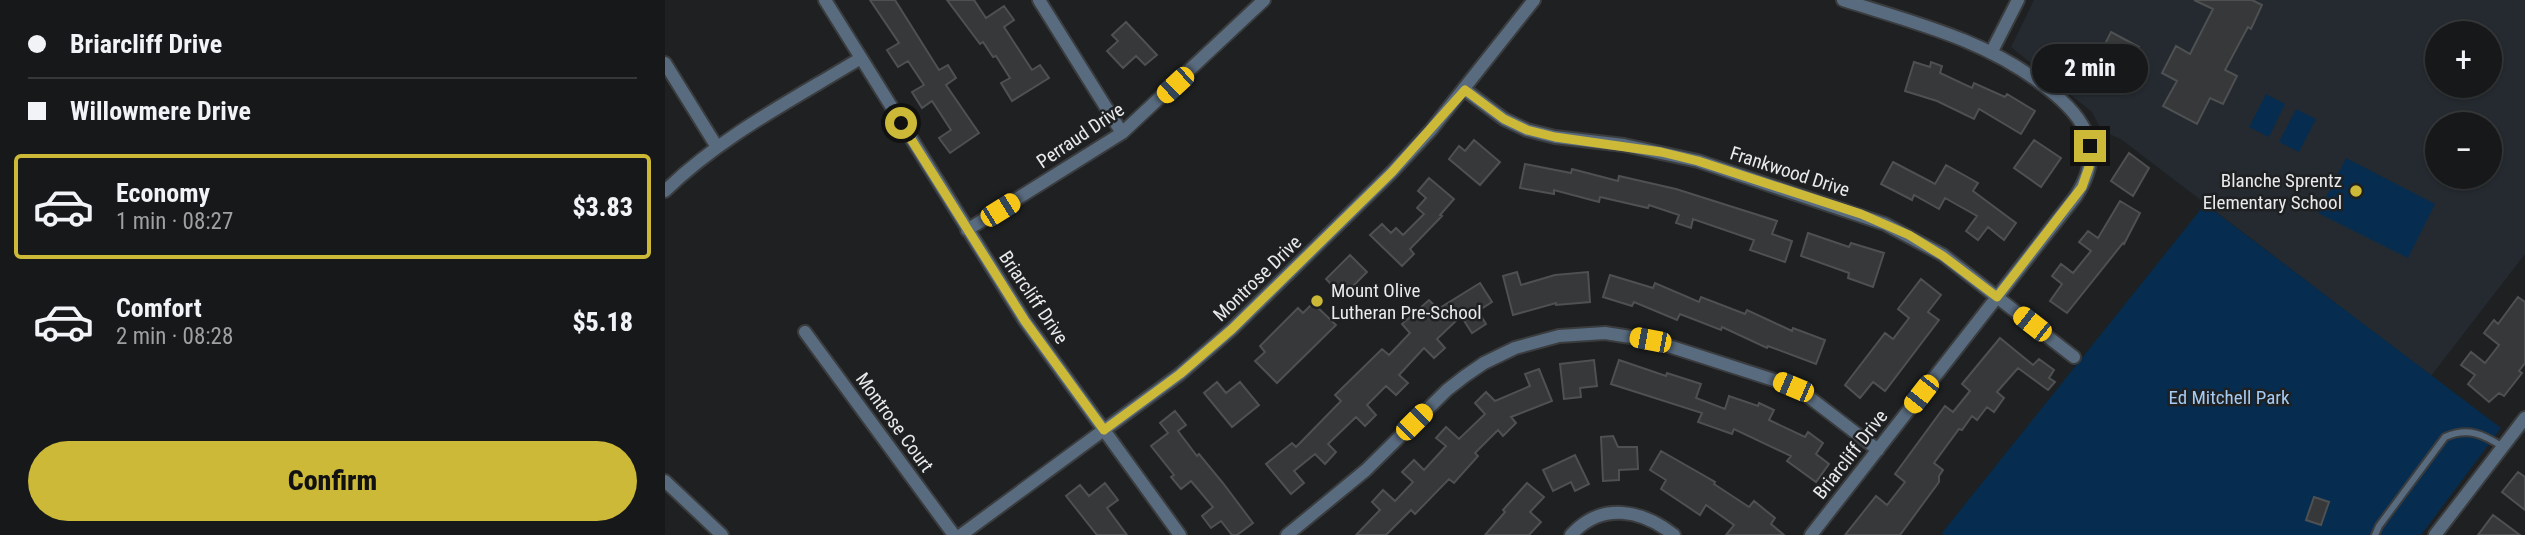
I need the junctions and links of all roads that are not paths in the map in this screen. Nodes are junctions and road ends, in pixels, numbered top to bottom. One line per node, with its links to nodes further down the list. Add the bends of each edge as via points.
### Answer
1 (825, 0): 9 (street, Briarcliff Drive)
2 (1039, 0): 12 (street)
3 (1264, 0): 12 (street, Perraud Drive)
4 (1534, 0): 11 (street, Montrose Drive)
5 (1843, 0): 8 (street, Briarcliff Drive)
6 (2018, 0): 7 (lane); 8 (street)
7 (2024, 0)
8 (1992, 51): 16 (street, Briarcliff Drive, via 2073,108 2085,126 2091,157 2087,178 2076,196)
9 (861, 58): 13 (street); 15 (street, Briarcliff Drive)
10 (665, 63): 13 (street)
11 (1465, 90): 16 (street, Frankwood Drive, via 1527,130 1698,161 1861,214 1943,256); 20 (street, Montrose Drive, via 1392,172 1232,329)
12 (1122, 133): 15 (street, Perraud Drive)
13 (717, 147): 14 (street)
14 (665, 191)
15 (967, 230): 20 (street, Briarcliff Drive, via 1025,321)
16 (1997, 297): 18 (street, Frankwood Drive); 22 (street, Briarcliff Drive)
17 (805, 332): 25 (street, Montrose Court)
18 (2074, 357)
19 (2525, 418): 21 (street)
20 (1104, 430): 26 (street, Montrose Drive); 27 (street, Briarcliff Drive)
21 (2503, 447): 32 (lane, via 2471,431 2445,437); 33 (street)
22 (1878, 450): 28 (street, via 1817,402 1780,382 1650,340 1605,333 1559,336 1515,348 1465,376 1366,470); 31 (street, Briarcliff Drive)
23 (665, 481): 24 (street)
24 (722, 535)
25 (954, 535)
26 (961, 535)
27 (1180, 535)
28 (1287, 535)
29 (1571, 535): 30 (street, via 1593,519 1624,512 1654,521)
30 (1674, 535)
31 (1811, 535)
32 (2375, 535)
33 (2435, 535)

